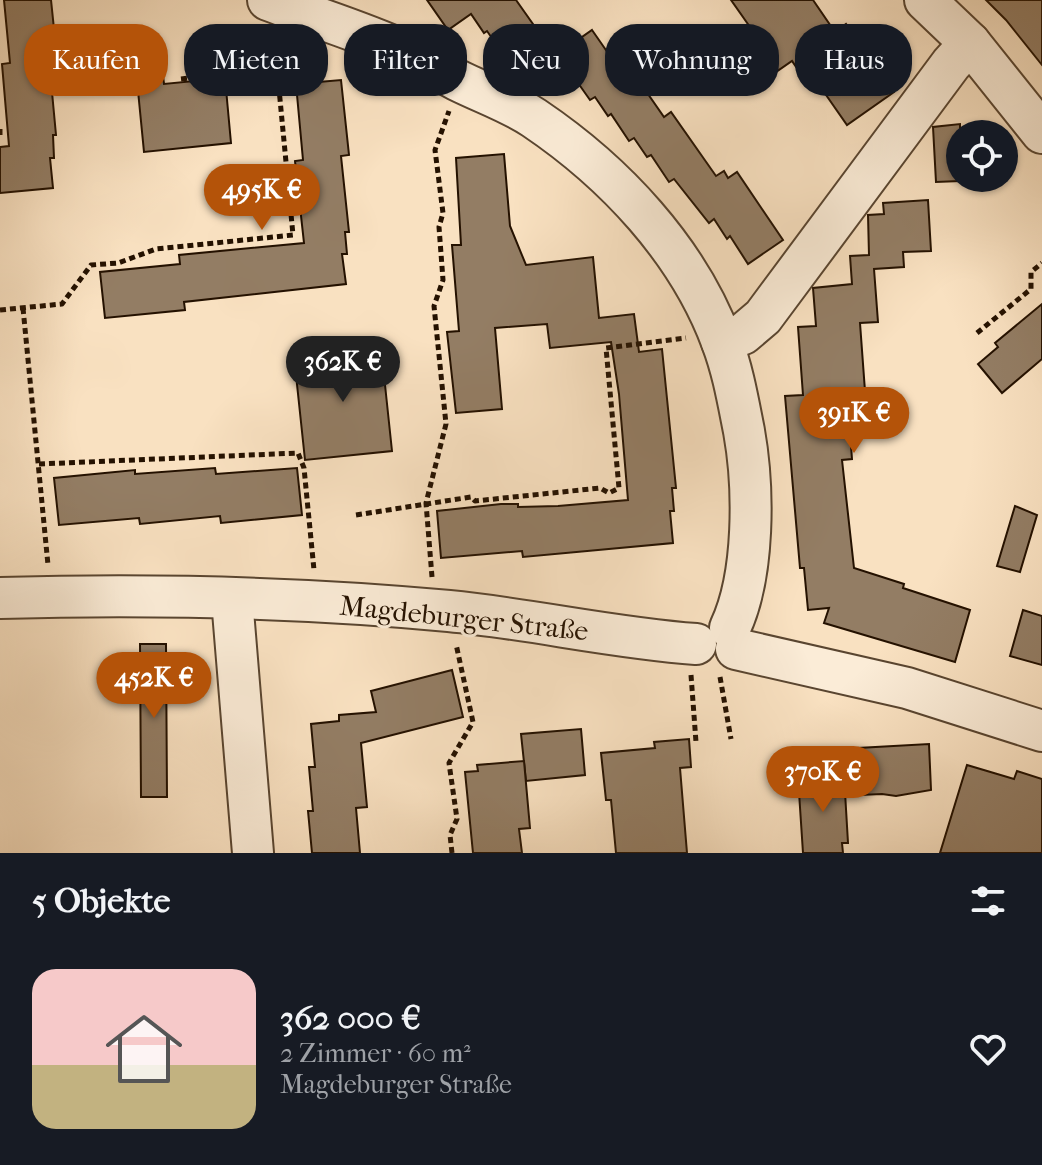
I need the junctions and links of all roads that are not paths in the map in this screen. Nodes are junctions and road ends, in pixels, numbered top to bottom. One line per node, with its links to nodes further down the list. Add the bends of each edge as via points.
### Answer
1 (925, 0): 3 (street)
2 (285, 6): 5 (street, via 404,51 532,116 577,150 626,194 666,241 694,283)
3 (970, 43): 4 (street); 5 (street, via 763,317 743,334)
4 (1042, 133)
5 (722, 342): 8 (street, via 747,450 750,540 737,614)
6 (0, 598): 7 (street, Magdeburger Straße)
7 (232, 599): 8 (street, Magdeburger Straße, via 442,611); 10 (street)
8 (714, 646): 9 (street, Magdeburger Straße, via 907,688)
9 (1042, 731)
10 (253, 853)

